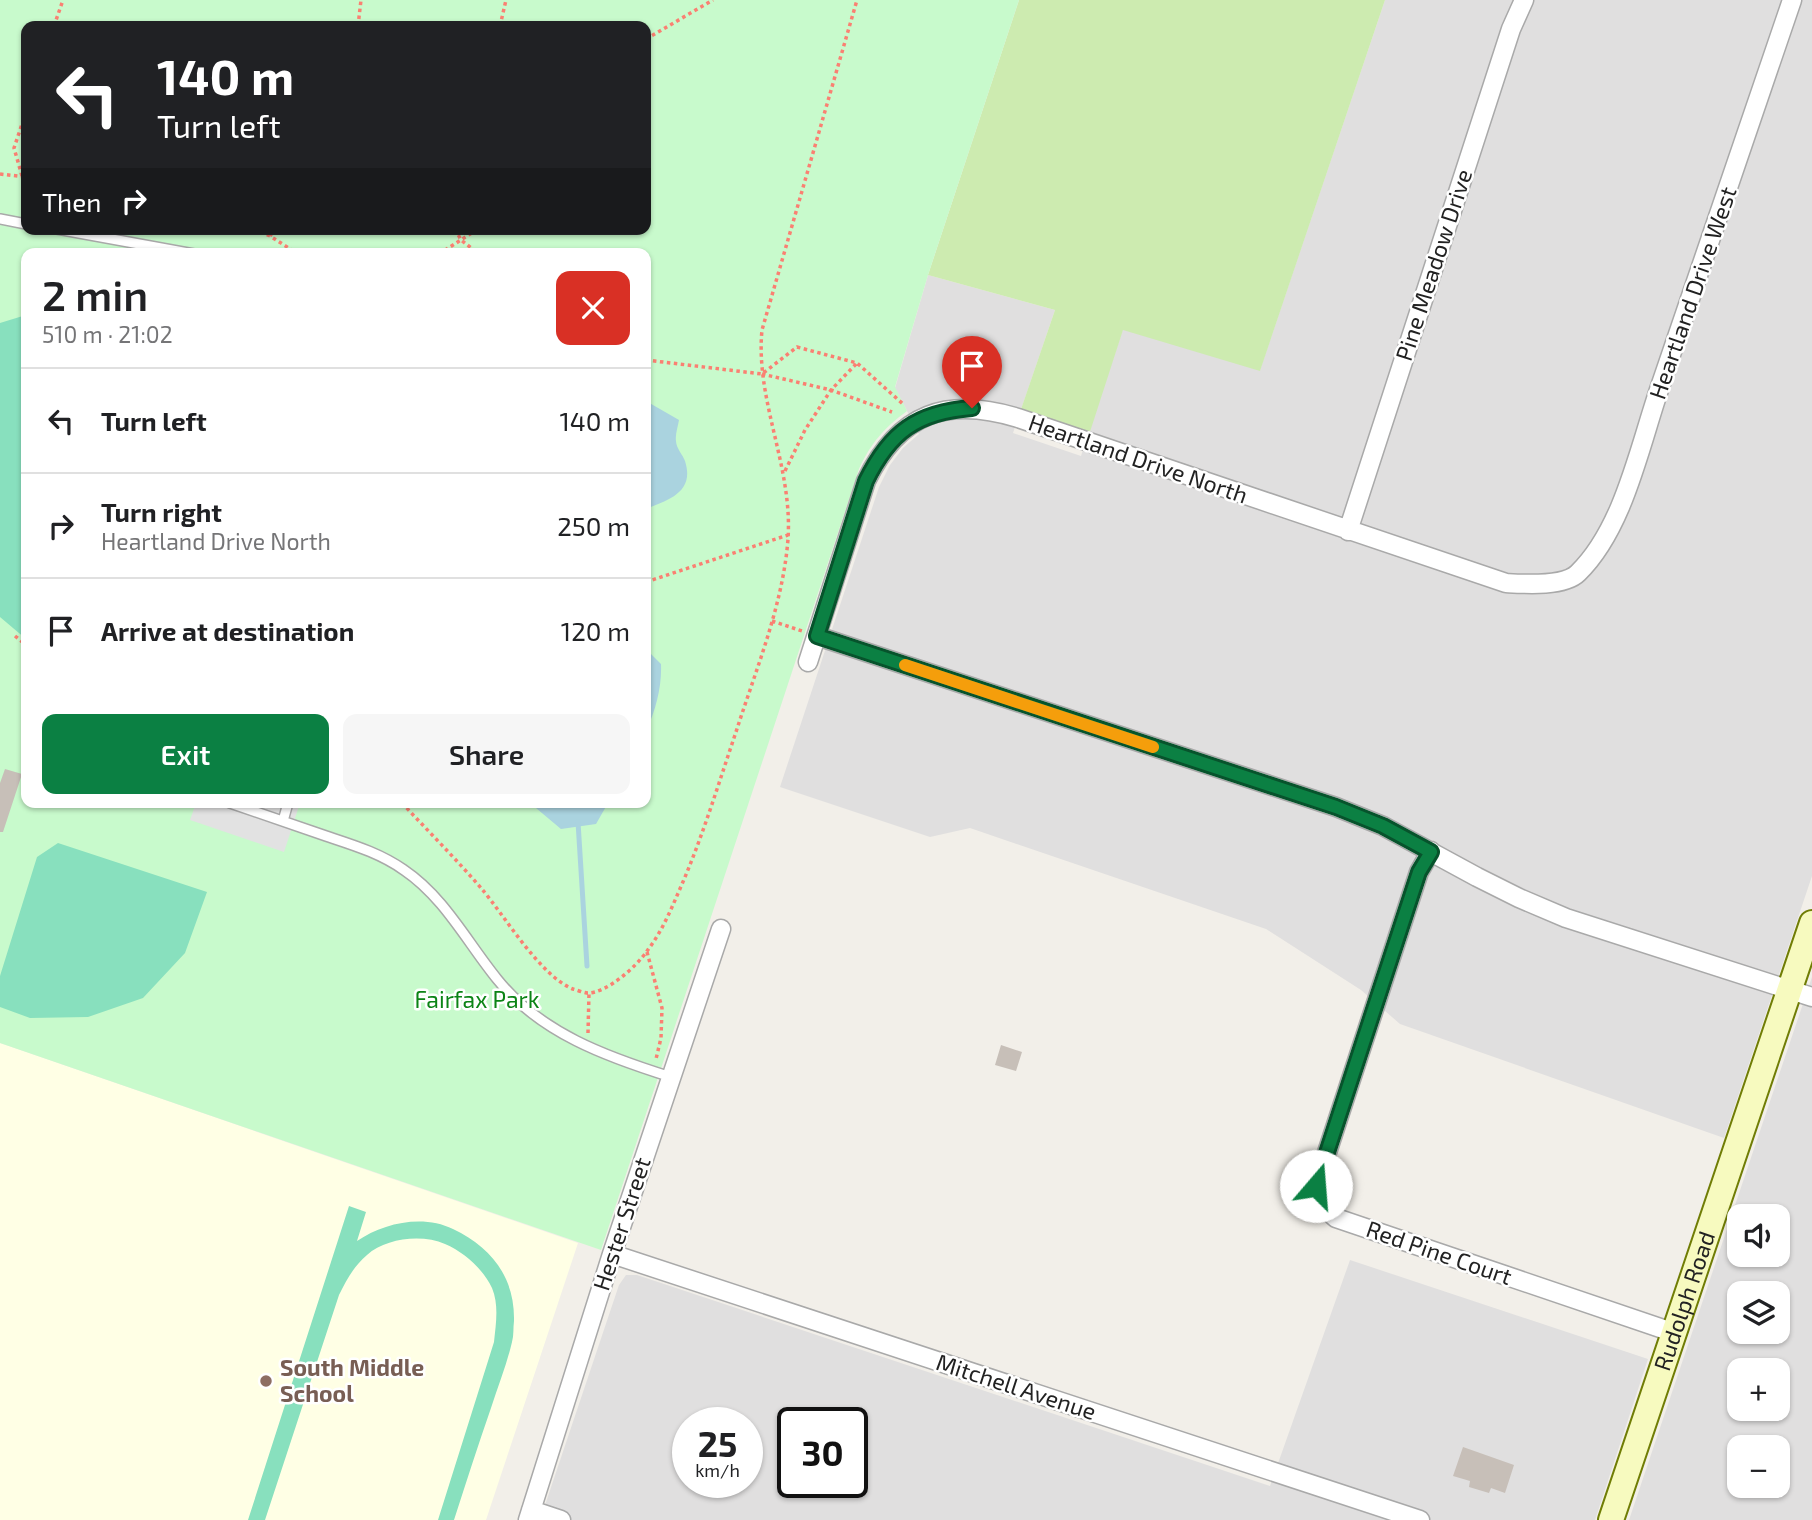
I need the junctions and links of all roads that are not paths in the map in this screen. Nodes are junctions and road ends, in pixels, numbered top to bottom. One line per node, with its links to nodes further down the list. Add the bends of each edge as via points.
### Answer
1 (1524, 0): 7 (street, Pine Meadow Drive)
2 (1792, 0): 8 (street, Heartland Drive West, via 1625,496 1605,540)
3 (0, 219): 4 (lane)
4 (21, 223)
5 (90, 235): 6 (lane)
6 (161, 248)
7 (1348, 531): 8 (street, Heartland Drive North, via 1506,583 1545,585); 9 (street, Heartland Drive North, via 997,412 949,410 911,424 877,459)
8 (1576, 576)
9 (817, 636): 10 (street, Heartland Drive North); 14 (street, via 1336,807)
10 (808, 663)
11 (245, 808): 13 (lane)
12 (287, 808): 13 (lane)
13 (283, 821): 18 (lane, via 372,852 404,870 431,893 517,1002 587,1046)
14 (1431, 852): 17 (street, via 1566,918); 20 (street, Red Pine Court, via 1419,872 1316,1186 1321,1205 1336,1218)
15 (1812, 923): 17 (street, Rudolph Road)
16 (721, 929): 18 (street, Hester Street)
17 (1801, 994): 20 (street, Rudolph Road)
18 (662, 1074): 19 (street, Hester Street)
19 (612, 1254): 21 (street, Hester Street); 23 (street, Mitchell Avenue)
20 (1675, 1333): 24 (street, Rudolph Road)
21 (529, 1515): 22 (street)
22 (561, 1520)
23 (1420, 1520)
24 (1612, 1520)

